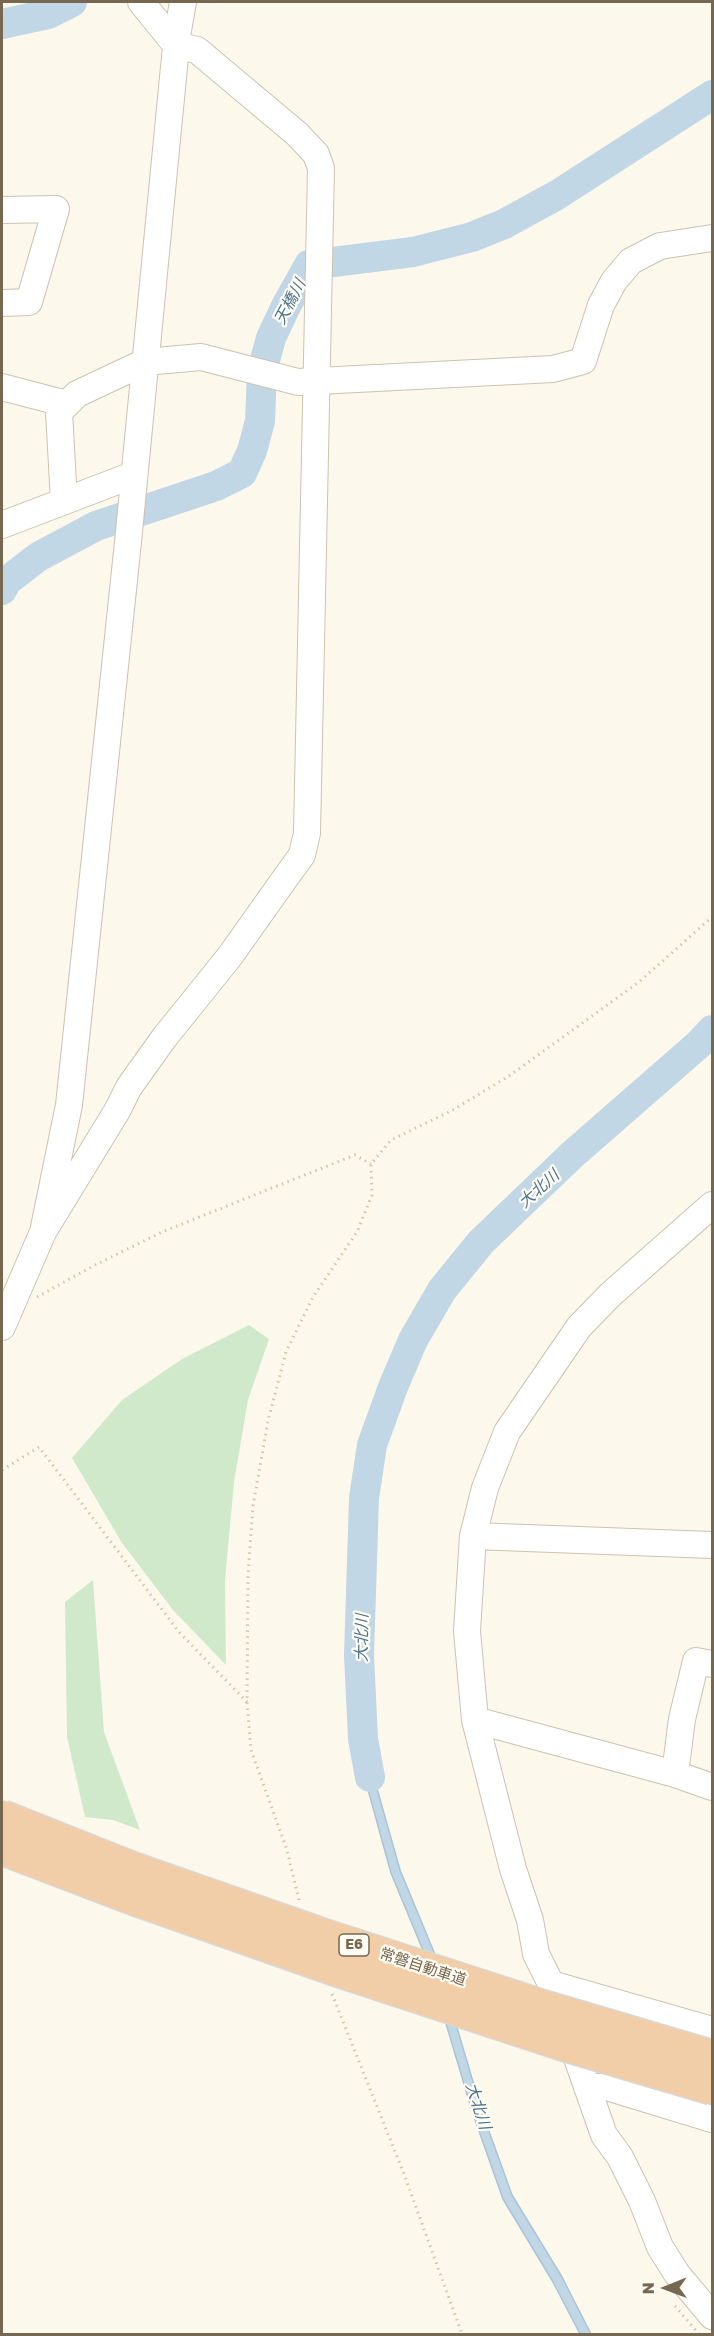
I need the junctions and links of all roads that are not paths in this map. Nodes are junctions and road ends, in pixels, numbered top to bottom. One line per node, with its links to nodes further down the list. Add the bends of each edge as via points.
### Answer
1 (141, 2): 3 (street)
2 (183, 2): 3 (street)
3 (176, 45): 7 (street); 8 (street, via 197,50 316,154 321,168)
4 (2, 210): 6 (street, via 56,209 29,302)
5 (712, 238): 8 (street, via 660,246 631,261 601,305 583,361 542,370)
6 (2, 303)
7 (146, 362): 8 (street, via 201,357 298,382); 10 (street, via 77,394); 11 (street)
8 (317, 382): 15 (street, via 308,833 302,855 129,1087)
9 (2, 387): 10 (street)
10 (67, 404): 12 (street, via 59,412)
11 (133, 475): 12 (street); 15 (street, via 69,1105)
12 (63, 501): 13 (street)
13 (2, 525)
14 (712, 1205): 17 (street, via 579,1327 507,1432 485,1488)
15 (43, 1232): 16 (street)
16 (4, 1321)
17 (473, 1536): 18 (street); 20 (street, via 468,1631)
18 (712, 1545)
19 (712, 1664): 21 (street, via 696,1661 682,1719)
20 (475, 1720): 21 (street); 25 (street, via 536,1954)
21 (675, 1774): 22 (street)
22 (712, 1788)
23 (2, 1817): 27 (highway, 常磐自動車道 / E6, bridge, via 133,1869 322,1935)
24 (2, 1848): 29 (highway, 常磐自動車道 / E6, bridge, via 335,1969)
25 (551, 1984): 26 (street); 28 (street)
26 (712, 2030)
27 (712, 2057)
28 (588, 2087): 30 (street, via 607,2087); 31 (street, via 604,2135 642,2201 660,2247)
29 (712, 2088)
30 (712, 2119)
31 (712, 2316)

